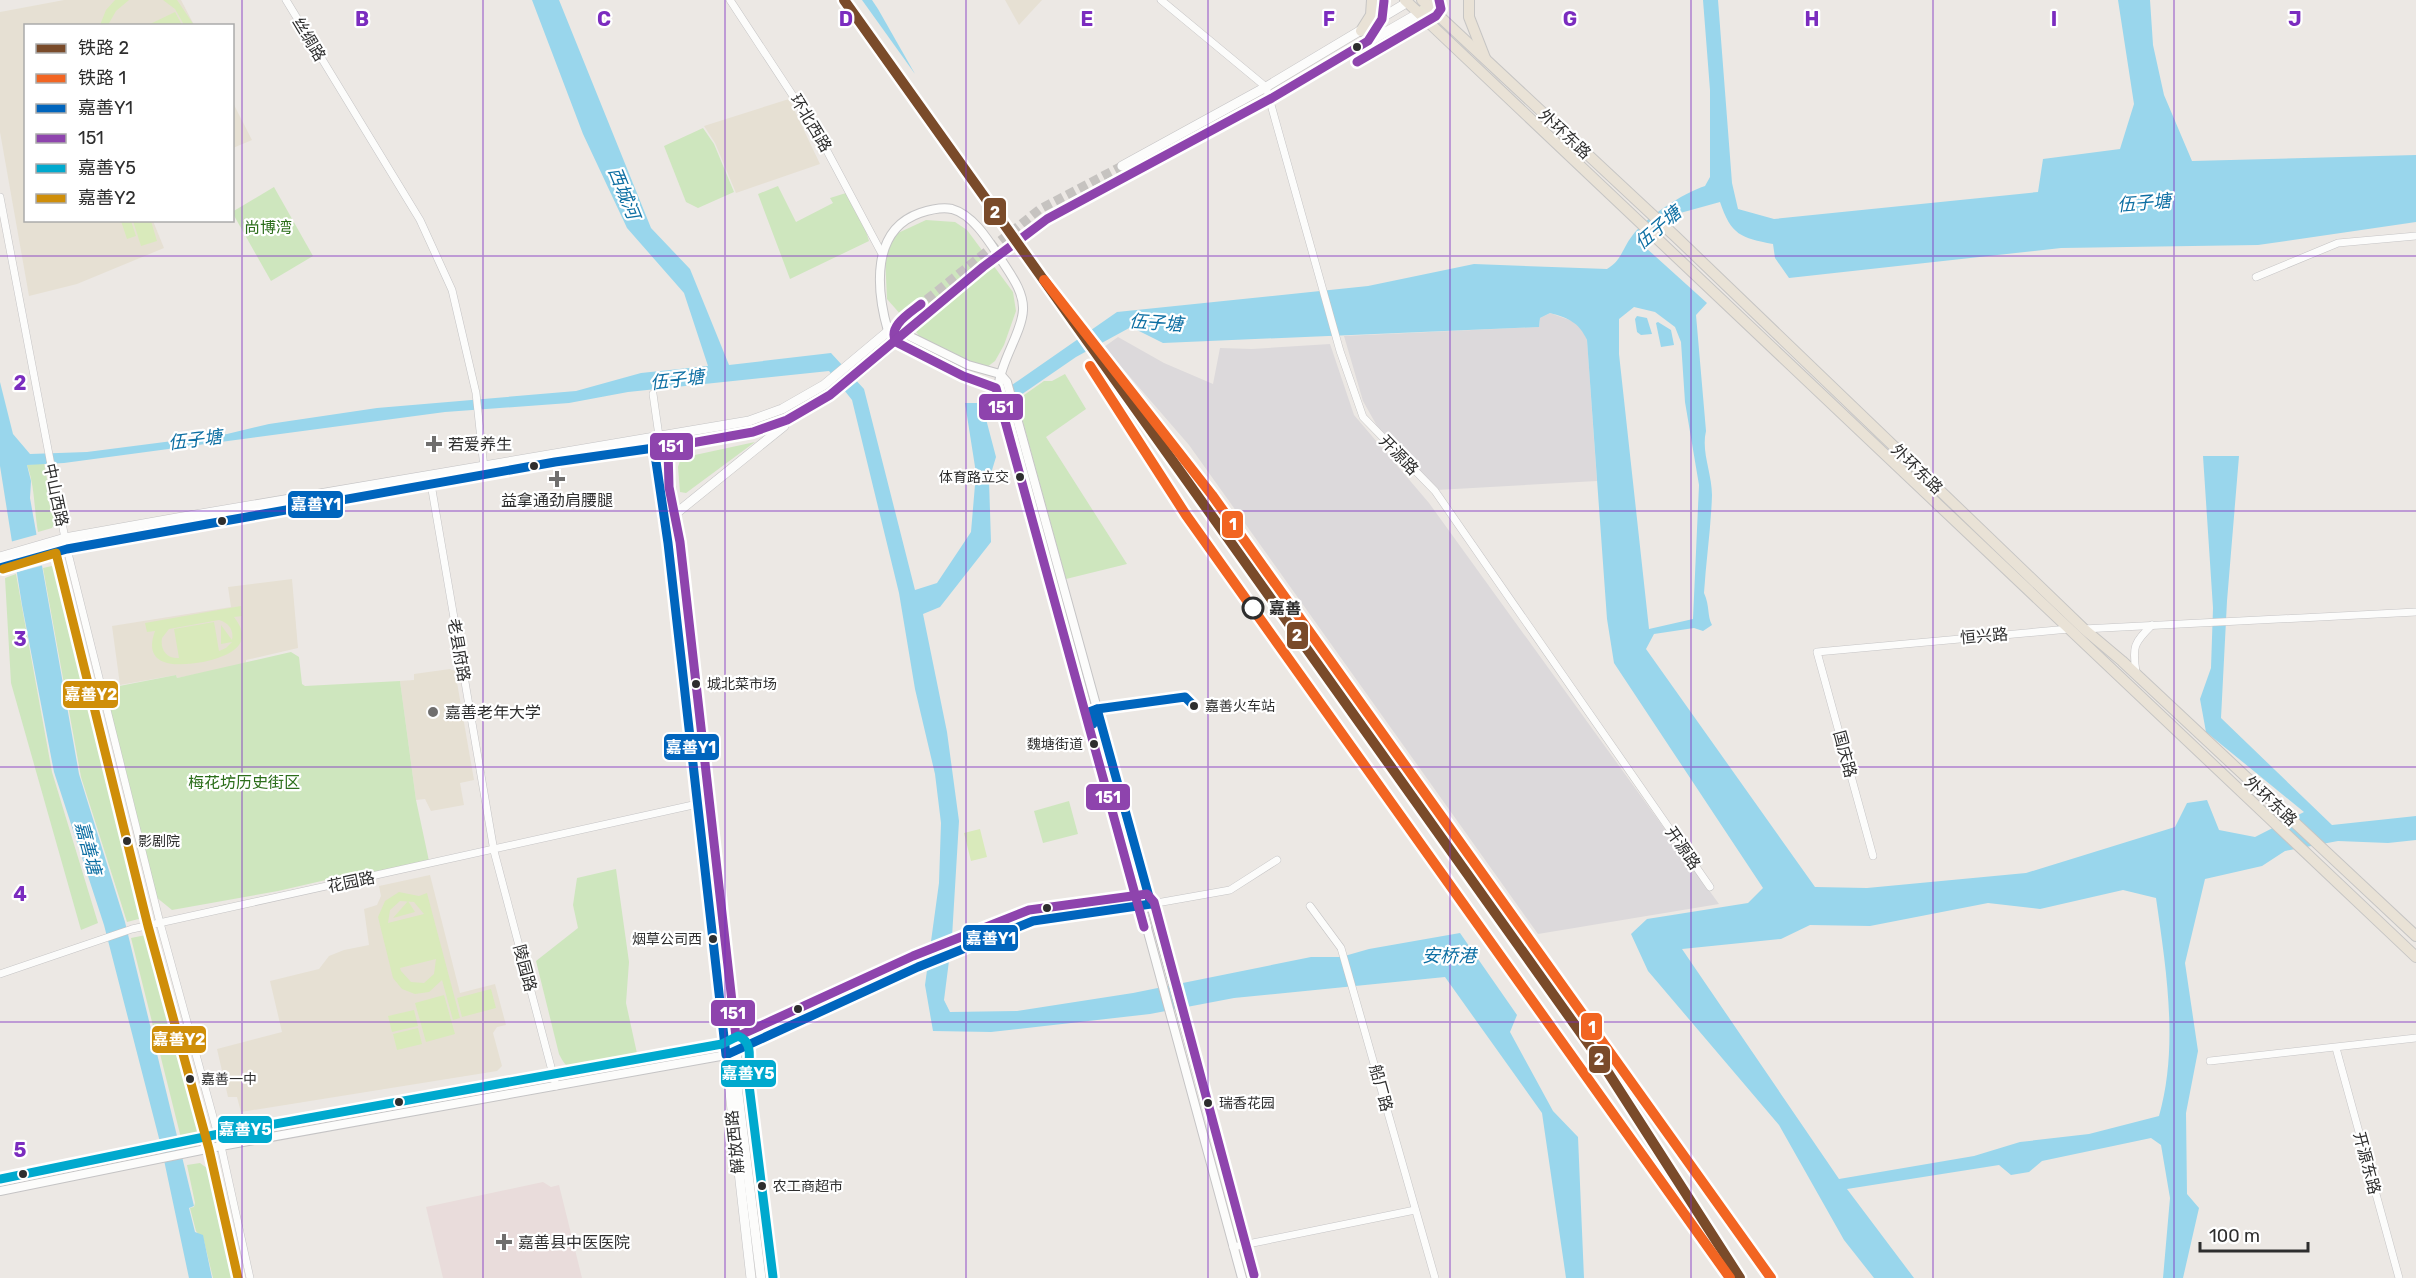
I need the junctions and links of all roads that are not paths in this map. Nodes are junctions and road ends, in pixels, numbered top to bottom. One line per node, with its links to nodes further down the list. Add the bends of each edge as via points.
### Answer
1 (286, 0): 27 (street, 丝绸路, via 420,220 452,290 477,393)
2 (730, 0): 15 (street, 环北西路, via 818,134)
3 (1161, 0): 11 (street)
4 (1372, 0): 9 (highway, via 1371,15)
5 (1469, 0): 10 (highway, via 1469,17)
6 (1408, 1): 8 (highway, 外环东路); 9 (main road)
7 (1430, 2): 8 (main road); 10 (highway, 外环东路)
8 (1419, 13): 12 (main road); 36 (highway, 外环东路)
9 (1361, 31): 11 (main road)
10 (1486, 62): 37 (highway, 外环东路, via 1675,236)
11 (1266, 87): 12 (street, 开源路); 12 (main road, via 1124,170)
12 (1269, 99): 44 (street, 开源路, via 1340,351 1363,417 1435,491)
13 (0, 197): 30 (street, 中山西路)
14 (2416, 236): 16 (street, via 2338,243)
15 (881, 252): 19 (street, 环北西路, via 882,304); 21 (street, via 895,229 928,210 951,209 984,235 1022,293 1024,311)
16 (2256, 277)
17 (916, 308): 19 (main road)
18 (924, 318): 20 (main road)
19 (888, 331): 24 (main road, via 824,385 782,409 749,421)
20 (905, 334): 21 (street); 23 (main road, via 833,394)
21 (1002, 380): 45 (street)
22 (653, 394): 24 (street, 解放西路)
23 (797, 415): 25 (main road, via 763,430); 29 (main road)
24 (659, 435): 25 (main road, 解放西路); 26 (main road, 解放西路); 27 (main road)
25 (667, 446): 26 (main road); 29 (main road, 解放西路)
26 (654, 448): 27 (main road); 40 (main road, 解放西路)
27 (484, 470): 28 (main road); 30 (main road)
28 (431, 484): 31 (main road); 41 (street, 老县府路)
29 (674, 515): 40 (main road, 解放西路)
30 (65, 538): 31 (street, 中山西路); 32 (main road)
31 (67, 549): 33 (main road); 47 (street, 中山西路)
32 (0, 557)
33 (0, 568)
34 (2416, 612): 35 (street, 恒兴路)
35 (2152, 625): 37 (street, 恒兴路); 39 (street, via 2137,639 2133,654)
36 (2069, 629): 37 (street, 恒兴路); 38 (street, 恒兴路); 49 (highway, 外环东路)
37 (2084, 629): 39 (highway, 外环东路)
38 (1817, 652): 42 (street, 国庆路)
39 (2136, 674): 48 (highway, 外环东路)
40 (702, 803): 41 (street, 花园路); 53 (main road, 解放西路); 55 (main road, 解放西路)
41 (494, 851): 47 (street, 花园路); 57 (street, 陵园路)
42 (1873, 856)
43 (1277, 860): 45 (street, via 1230,890)
44 (1710, 887)
45 (1147, 904): 51 (street); 53 (street, via 1033,921 918,967)
46 (1310, 906): 60 (street, 船厂路, via 1341,948)
47 (160, 922): 50 (street, 花园路); 58 (street, 中山西路)
48 (2415, 935)
49 (2416, 957)
50 (0, 974)
51 (1178, 1022): 61 (street); 62 (street)
52 (2416, 1038): 54 (street)
53 (737, 1048): 55 (street); 65 (main road, 解放西路, via 736,1078)
54 (2336, 1048): 56 (street); 69 (street, 开源东路)
55 (726, 1055): 57 (street); 64 (main road, 解放西路)
56 (2210, 1061)
57 (556, 1086): 58 (street)
58 (221, 1146): 59 (street); 63 (street, 中山西路)
59 (0, 1191)
60 (1415, 1210): 61 (street); 68 (street, 船厂路)
61 (1244, 1244): 62 (street); 67 (street)
62 (1233, 1246): 66 (street)
63 (250, 1278)
64 (751, 1278)
65 (761, 1278)
66 (1242, 1278)
67 (1254, 1278)
68 (1436, 1278)
69 (2399, 1278)

